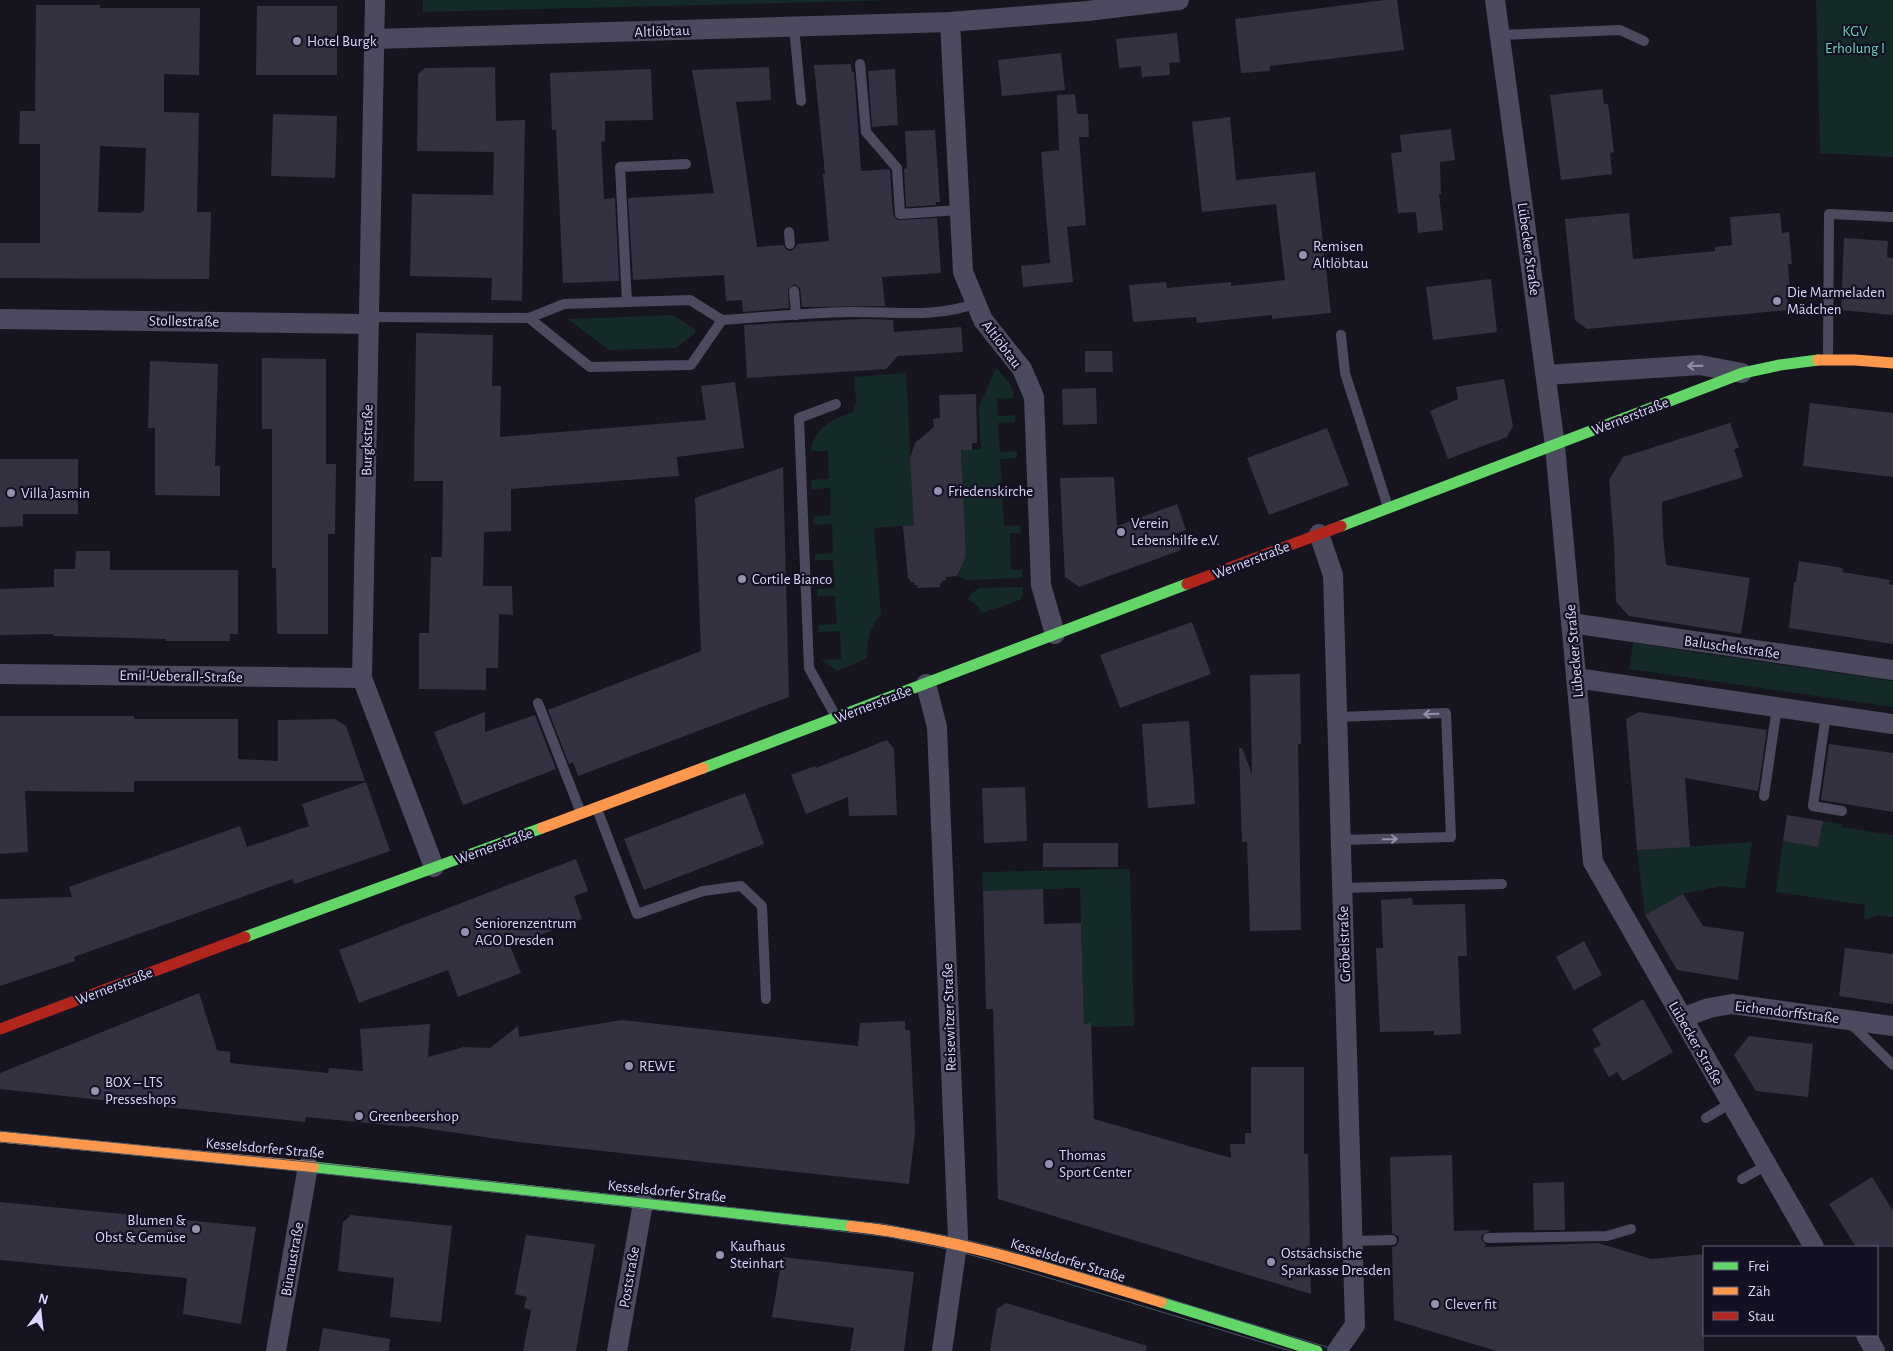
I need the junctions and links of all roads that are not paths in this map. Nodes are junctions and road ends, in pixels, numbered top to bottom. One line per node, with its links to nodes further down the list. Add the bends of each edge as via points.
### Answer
1 (375, 0): 7 (street, Burgkstraße)
2 (1179, 0): 4 (street, Altlöbtau)
3 (1495, 0): 6 (street, Lübecker Straße)
4 (950, 22): 5 (street, Altlöbtau); 12 (street, Altlöbtau)
5 (794, 26): 7 (street, Altlöbtau); 10 (lane)
6 (1500, 35): 8 (lane, via 1620,30); 28 (street, Lübecker Straße)
7 (374, 39): 22 (street, Burgkstraße)
8 (1644, 42)
9 (860, 64): 12 (lane, via 866,132 897,168 900,214)
10 (801, 101)
11 (686, 164): 17 (lane, via 620,167)
12 (960, 210): 18 (street, Altlöbtau, via 963,272)
13 (1893, 216): 25 (lane, via 1829,214)
14 (789, 232): 15 (lane)
15 (790, 244)
16 (794, 291): 19 (lane)
17 (627, 302): 20 (lane, via 564,304); 23 (lane, via 690,300)
18 (976, 303): 19 (lane, via 961,309 908,313); 34 (street, Altlöbtau, via 982,320 1022,369 1034,397 1041,585)
19 (796, 315): 23 (lane)
20 (529, 318): 22 (lane); 23 (lane, via 590,367 691,365)
21 (0, 319): 22 (street, Stollestraße)
22 (369, 320): 37 (street, Burgkstraße)
23 (722, 320)
24 (1341, 335): 31 (lane, via 1345,373)
25 (1828, 358): 26 (street, Wernerstraße); 27 (street, Wernerstraße, via 1794,361)
26 (1893, 363)
27 (1744, 373): 28 (street, Wernerstraße, one-way to 28, via 1700,365); 30 (street, Wernerstraße)
28 (1546, 375): 30 (street, Lübecker Straße)
29 (836, 404): 44 (lane, via 799,418 809,668)
30 (1555, 446): 31 (street, Wernerstraße); 33 (street, Lübecker Straße)
31 (1388, 508): 32 (street, Wernerstraße)
32 (1319, 534): 34 (street, Wernerstraße); 43 (street, Gröbelstraße, via 1333,575)
33 (1571, 623): 35 (street, Baluschekstraße); 38 (street, Lübecker Straße)
34 (1055, 634): 39 (street, Wernerstraße)
35 (1893, 670)
36 (0, 674): 37 (street, Emil-Ueberall-Straße)
37 (362, 678): 51 (street, Burgkstraße)
38 (1576, 678): 41 (street); 55 (street, Lübecker Straße, via 1593,862)
39 (926, 684): 44 (street, Wernerstraße); 71 (street, Reisewitzer Straße, via 937,727)
40 (538, 703): 49 (lane)
41 (1777, 707): 42 (street); 46 (lane)
42 (1826, 714): 45 (street); 48 (lane, via 1814,806)
43 (1337, 716): 50 (street, Gröbelstraße); 50 (lane, one-way to 43, via 1451,837 1446,713)
44 (836, 718): 47 (street, Wernerstraße)
45 (1893, 724)
46 (1764, 796)
47 (596, 808): 49 (street, Wernerstraße); 54 (lane, via 637,914 703,891 742,886 762,906)
48 (1842, 811)
49 (581, 814): 51 (street, Wernerstraße)
50 (1341, 840): 53 (street, Gröbelstraße)
51 (434, 867): 58 (street, Wernerstraße)
52 (1502, 884): 53 (lane)
53 (1342, 888): 69 (street, Gröbelstraße)
54 (766, 999)
55 (1682, 1018): 56 (street, Eichendorffstraße, via 1732,1004); 60 (street, Lübecker Straße)
56 (1847, 1020): 57 (street, Eichendorffstraße); 59 (lane)
57 (1893, 1026)
58 (0, 1029)
59 (1893, 1065)
60 (1731, 1103): 61 (lane); 63 (street, Lübecker Straße)
61 (1706, 1118)
62 (0, 1137): 64 (street, Kesselsdorfer Straße)
63 (1767, 1165): 65 (lane); 72 (street, Lübecker Straße)
64 (308, 1166): 66 (street, Kesselsdorfer Straße); 74 (street, Bünaustraße)
65 (1742, 1179)
66 (643, 1203): 71 (street, Kesselsdorfer Straße, via 878,1229); 75 (street, Poststraße)
67 (1631, 1229): 68 (lane, via 1607,1236)
68 (1488, 1238)
69 (1352, 1240): 70 (lane); 78 (street, Gröbelstraße, via 1355,1325)
70 (1392, 1240)
71 (958, 1244): 76 (street, Reisewitzer Straße); 77 (street, Kesselsdorfer Straße)
72 (1813, 1246)
73 (1867, 1336): 79 (street)
74 (276, 1351)
75 (617, 1351)
76 (942, 1351)
77 (1317, 1351)
78 (1337, 1351)
79 (1875, 1351)

